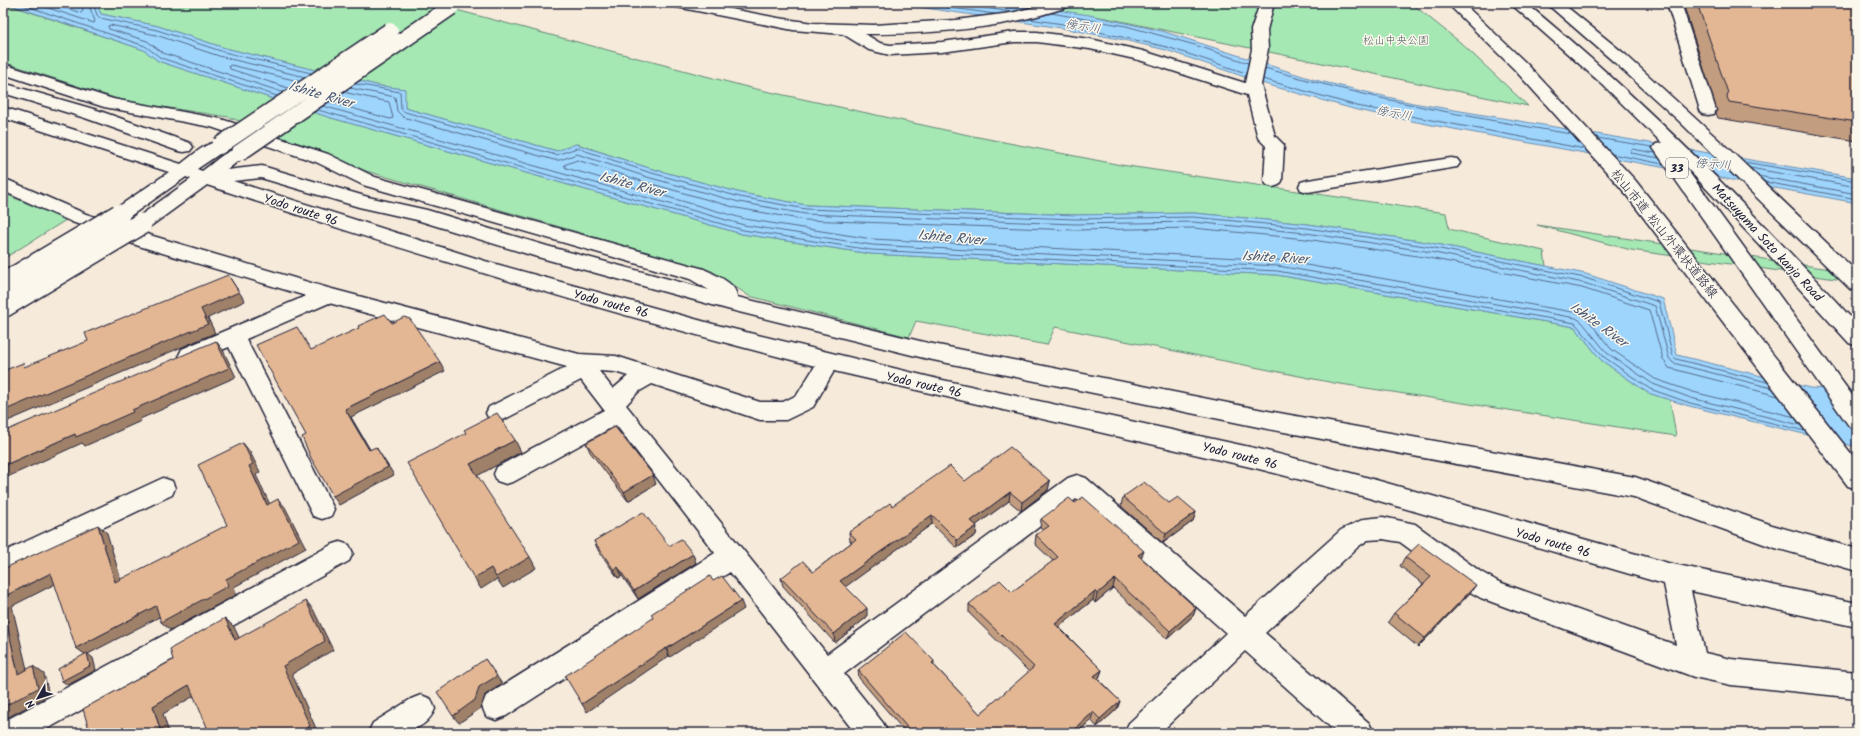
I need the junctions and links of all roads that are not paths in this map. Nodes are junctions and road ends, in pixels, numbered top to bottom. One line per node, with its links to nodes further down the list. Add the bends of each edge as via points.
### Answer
1 (431, 3): 21 (main road, bridge, via 219,146)
2 (677, 3): 12 (main road, via 793,25)
3 (747, 3): 4 (main road, via 799,14 842,17 910,17 970,12)
4 (1019, 3)
5 (1065, 3): 12 (main road, via 1022,16 980,22 913,29)
6 (1267, 3): 15 (main road, via 1259,30 1259,58)
7 (1454, 3): 42 (main road, 松山市道 松山外環状道路線, via 1551,98 1636,194)
8 (1518, 3): 16 (main road, Matsuyama Soto kanjo Road / 33)
9 (1553, 3): 26 (main road, via 1684,116)
10 (1674, 3): 17 (main road)
11 (454, 5): 21 (main road, bridge, via 239,153)
12 (848, 30): 15 (main road, via 875,47 890,50 942,47 1014,37 1037,37 1090,44 1144,56)
13 (3, 70): 29 (main road, via 110,103 215,123 322,158 369,181 696,274 720,287 727,294)
14 (3, 88): 19 (main road, via 91,114)
15 (1254, 88): 22 (main road, via 1267,138 1276,145)
16 (1615, 89): 25 (main road, Matsuyama Soto kanjo Road / 33, via 1668,138); 40 (main road, 33, via 1683,176)
17 (1708, 110)
18 (3, 112): 21 (main road, Yodo route 96, via 150,158)
19 (184, 147)
20 (1451, 163): 24 (main road)
21 (193, 175): 27 (main road, bridge, via 119,215); 29 (main road, via 262,172 366,203 420,214 541,251); 30 (main road, bridge, via 141,224); 34 (main road, Yodo route 96, via 546,286)
22 (1273, 180)
23 (3, 184): 28 (main road, via 79,218 146,241)
24 (1308, 186)
25 (1774, 246): 31 (main road); 33 (main road, Matsuyama Soto kanjo Road / 33)
26 (1854, 281)
27 (3, 284)
28 (327, 295): 32 (main road); 36 (main road, via 500,340)
29 (727, 302): 47 (main road, via 928,351 1268,420 1635,487 1772,536)
30 (3, 307)
31 (1857, 327)
32 (234, 336): 35 (main road); 44 (main road)
33 (1857, 338)
34 (829, 362): 37 (main road, via 805,401 786,411 760,411); 49 (main road, Yodo route 96, via 1259,459 1410,499 1521,534)
35 (169, 364)
36 (581, 365): 37 (main road, via 616,364); 38 (main road); 39 (main road)
37 (652, 374): 38 (main road, via 627,387 619,396)
38 (617, 410): 41 (main road); 46 (main road)
39 (497, 413)
40 (1857, 420)
41 (506, 474)
42 (1857, 479)
43 (163, 488): 48 (main road)
44 (322, 510)
45 (340, 553): 57 (main road)
46 (733, 556): 53 (main road); 55 (main road)
47 (1857, 560)
48 (3, 564)
49 (1675, 576): 50 (main road, Yodo route 96); 52 (main road)
50 (1857, 615)
51 (1245, 633): 52 (main road, via 1350,538 1364,530 1383,528 1406,532 1490,590); 53 (main road, via 1077,485); 60 (main road); 61 (main road)
52 (1694, 664): 54 (main road, via 1731,672)
53 (825, 672): 59 (main road)
54 (1857, 685)
55 (496, 706)
56 (421, 709): 58 (main road)
57 (12, 733)
58 (384, 733)
59 (873, 733)
60 (1139, 733)
61 (1358, 733)

